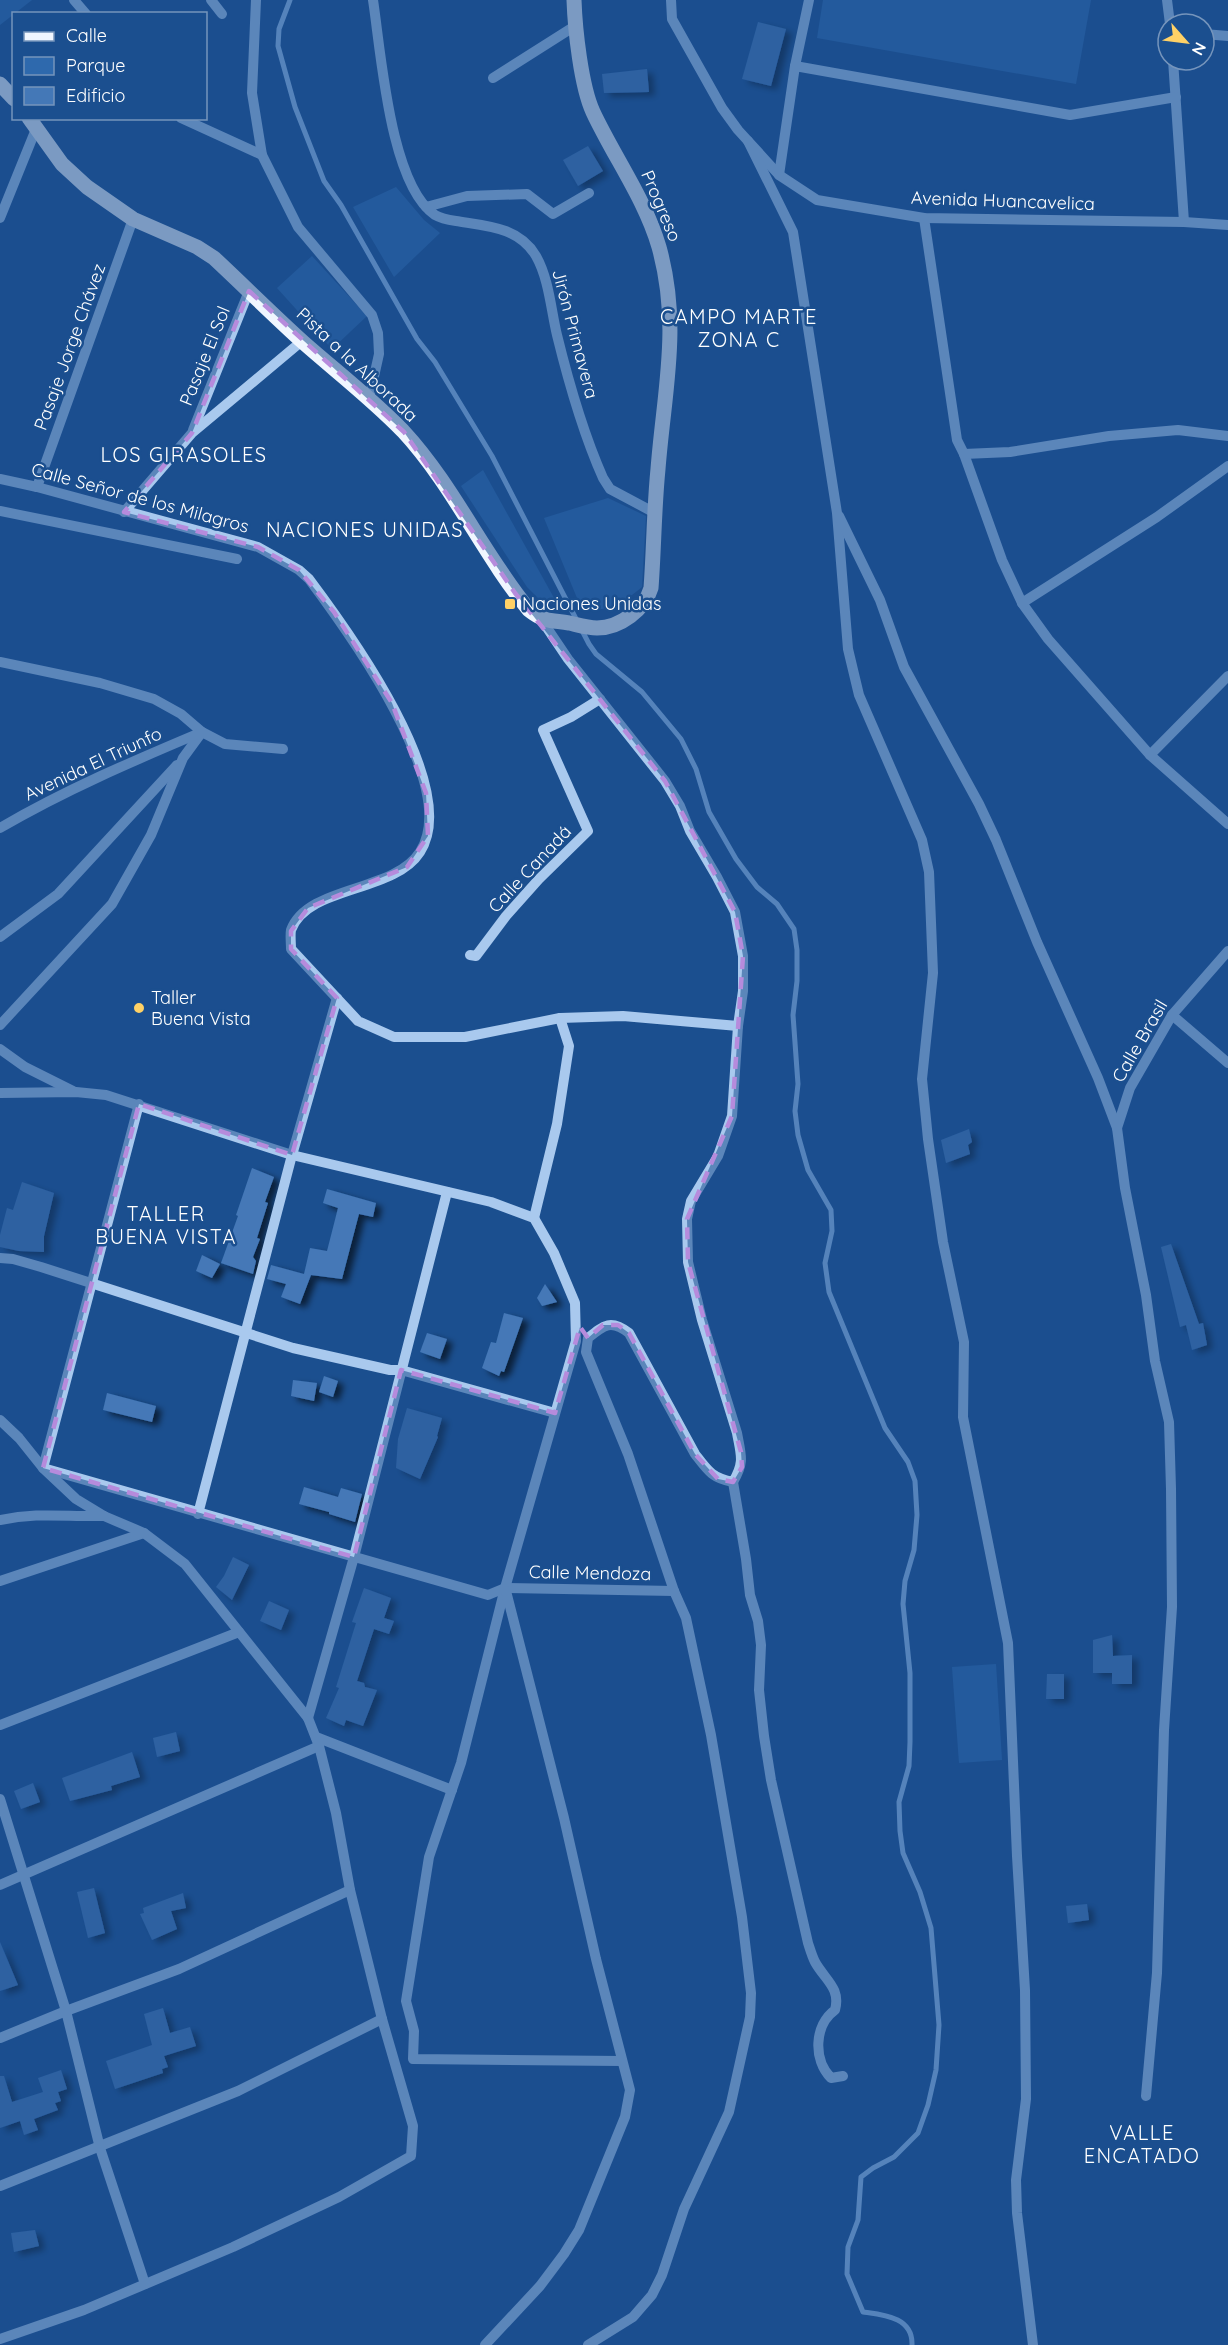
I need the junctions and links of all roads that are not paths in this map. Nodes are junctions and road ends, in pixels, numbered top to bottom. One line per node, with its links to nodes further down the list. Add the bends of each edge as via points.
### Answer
1 (74, 0): 8 (street)
2 (211, 0): 9 (street)
3 (256, 0): 20 (street, via 252,93)
4 (373, 0): 23 (street, via 396,142 410,184)
5 (574, 0): 10 (main road, Progreso)
6 (671, 0): 19 (street, Avenida Huancavelica, via 672,19 688,49 722,108)
7 (808, 0): 11 (street)
8 (84, 12)
9 (222, 14)
10 (575, 26): 13 (street); 40 (main road, Progreso, via 592,110 653,231 670,302 672,342)
11 (795, 66): 16 (street, via 1070,115); 21 (street)
12 (1174, 72): 16 (street)
13 (493, 78)
14 (0, 84): 15 (main road)
15 (12, 97)
16 (1176, 97): 27 (street)
17 (186, 120): 20 (street)
18 (33, 124): 24 (street); 26 (main road, Pista a la Alborada, via 62,164)
19 (748, 141): 21 (street, Avenida Huancavelica); 41 (street, via 793,232)
20 (262, 155): 31 (street, via 298,227 372,315 380,354)
21 (779, 175): 25 (street, Avenida Huancavelica, via 817,200)
22 (589, 193): 23 (street, via 554,214 527,194 467,196)
23 (426, 207): 40 (street, Jirón Primavera, via 436,216 490,226 528,243 542,272 569,384 603,478 610,489)
24 (0, 218)
25 (924, 218): 27 (street, Avenida Huancavelica); 34 (street, via 957,440)
26 (133, 219): 29 (main road, Pista a la Alborada, via 205,252); 37 (street, Pasaje Jorge Chávez)
27 (1184, 222): 28 (street, Avenida Huancavelica)
28 (1228, 225)
29 (249, 291): 30 (main road, Pista a la Alborada); 32 (street, Pasaje El Sol)
30 (302, 342): 31 (main road, Pista a la Alborada); 32 (street, Pasaje El Sol)
31 (369, 399): 44 (main road, Pista a la Alborada, via 404,432 515,593)
32 (192, 433): 39 (street, Pasaje El Sol)
33 (1228, 436): 34 (street, via 1178,430 1109,435 1010,452)
34 (964, 454): 43 (street, via 1002,560)
35 (1228, 466): 43 (street, via 1157,517)
36 (0, 479): 37 (street, Calle Señor de los Milagros)
37 (37, 487): 39 (street, Calle Señor de los Milagros)
38 (0, 511): 42 (street)
39 (124, 512): 57 (street, Calle Señor de los Milagros, via 258,547 299,570 334,612 371,668 415,754 430,813 428,836 421,852 407,867 308,908 291,931 291,949)
40 (655, 513): 44 (main road, Progreso, via 651,588 648,599 637,611 599,628)
41 (837, 513): 67 (street, via 880,600 904,667 992,831); 110 (street, via 848,649 859,695 922,840 929,872 933,973 922,1080 928,1139 943,1242 964,1342 963,1418 1008,1643 1026,2044 1026,2099 1017,2191)
42 (237, 559)
43 (1022, 603): 50 (street, via 1048,639)
44 (540, 619): 47 (street)
45 (0, 662): 48 (street, via 89,680 154,699)
46 (1228, 676): 50 (street)
47 (600, 699): 56 (street, Calle Canadá, via 543,730 588,831 519,901 476,956); 61 (street, via 665,781 735,912 743,956)
48 (202, 732): 49 (street, via 225,744); 51 (street); 53 (street, Avenida El Triunfo, via 121,766)
49 (283, 749)
50 (1150, 755): 52 (street)
51 (183, 758): 54 (street, via 58,894); 60 (street, via 151,835 112,904)
52 (1228, 824)
53 (0, 828)
54 (0, 937)
55 (1228, 951): 58 (street, Calle Brasil)
56 (470, 955)
57 (337, 998): 59 (street, Calle Señor de los Milagros, via 358,1021 394,1037 465,1037); 68 (street)
58 (1172, 1015): 63 (street); 67 (street, Calle Brasil, via 1130,1088)
59 (560, 1018): 61 (street, Calle Señor de los Milagros, via 623,1016); 70 (street, via 569,1046 557,1124)
60 (0, 1024)
61 (738, 1026): 80 (street, via 732,1116 718,1156 691,1202 687,1219 688,1262 741,1452 742,1467)
62 (0, 1050): 64 (street)
63 (1228, 1063)
64 (76, 1092): 65 (street); 66 (street)
65 (0, 1093)
66 (139, 1104): 68 (street); 72 (street)
67 (1117, 1128): 103 (street, via 1155,1361 1169,1422 1172,1489 1172,1607 1157,1973)
68 (292, 1155): 69 (street); 74 (street)
69 (447, 1192): 70 (street, via 491,1202); 76 (street)
70 (534, 1218): 73 (street, via 566,1277 575,1303)
71 (0, 1258): 72 (street)
72 (91, 1284): 74 (street); 79 (street)
73 (576, 1323): 75 (street); 77 (street, via 576,1341)
74 (246, 1333): 76 (street, via 292,1348); 81 (street)
75 (588, 1338): 80 (street, via 603,1325 618,1325 629,1333 695,1454 708,1472); 88 (street, via 586,1352 628,1454)
76 (401, 1370): 77 (street); 85 (street)
77 (555, 1413): 87 (street)
78 (0, 1420): 79 (street)
79 (43, 1468): 81 (street, Calle Mendoza); 82 (street, via 76,1499)
80 (733, 1482): 102 (street, via 750,1595 758,1621 759,1690 771,1780 808,1943 814,1961 838,1999 819,2033 819,2058 831,2078)
81 (198, 1514): 85 (street, Calle Mendoza)
82 (104, 1516): 83 (street, via 50,1513); 84 (street)
83 (0, 1520)
84 (144, 1533): 86 (street); 89 (street, via 185,1564)
85 (354, 1557): 87 (street, Calle Mendoza, via 488,1595); 90 (street)
86 (0, 1581)
87 (505, 1588): 88 (street, Calle Mendoza); 93 (street); 101 (street)
88 (674, 1591): 109 (street, via 686,1618 711,1735 742,1917 750,2017 729,2112 684,2209 662,2275 652,2295 633,2317)
89 (239, 1632): 90 (street); 91 (street)
90 (308, 1719): 92 (street)
91 (0, 1725)
92 (317, 1742): 93 (street); 95 (street); 97 (street, via 336,1813)
93 (452, 1790): 101 (street, via 429,1857 406,2001 414,2031 413,2059)
94 (0, 1799): 95 (street)
95 (23, 1875): 96 (street); 98 (street)
96 (0, 1885)
97 (350, 1890): 98 (street, via 179,1969); 99 (street)
98 (66, 2010): 100 (street); 104 (street)
99 (382, 2019): 104 (street, via 238,2091); 106 (street, via 413,2126 411,2156 339,2197)
100 (0, 2038)
101 (621, 2061): 108 (street, via 630,2090 625,2117 579,2230 540,2286)
102 (843, 2076)
103 (1146, 2096)
104 (100, 2148): 105 (street); 106 (street)
105 (0, 2186)
106 (145, 2284): 107 (street)
107 (0, 2339)
108 (485, 2345)
109 (588, 2345)
110 (1033, 2345)

